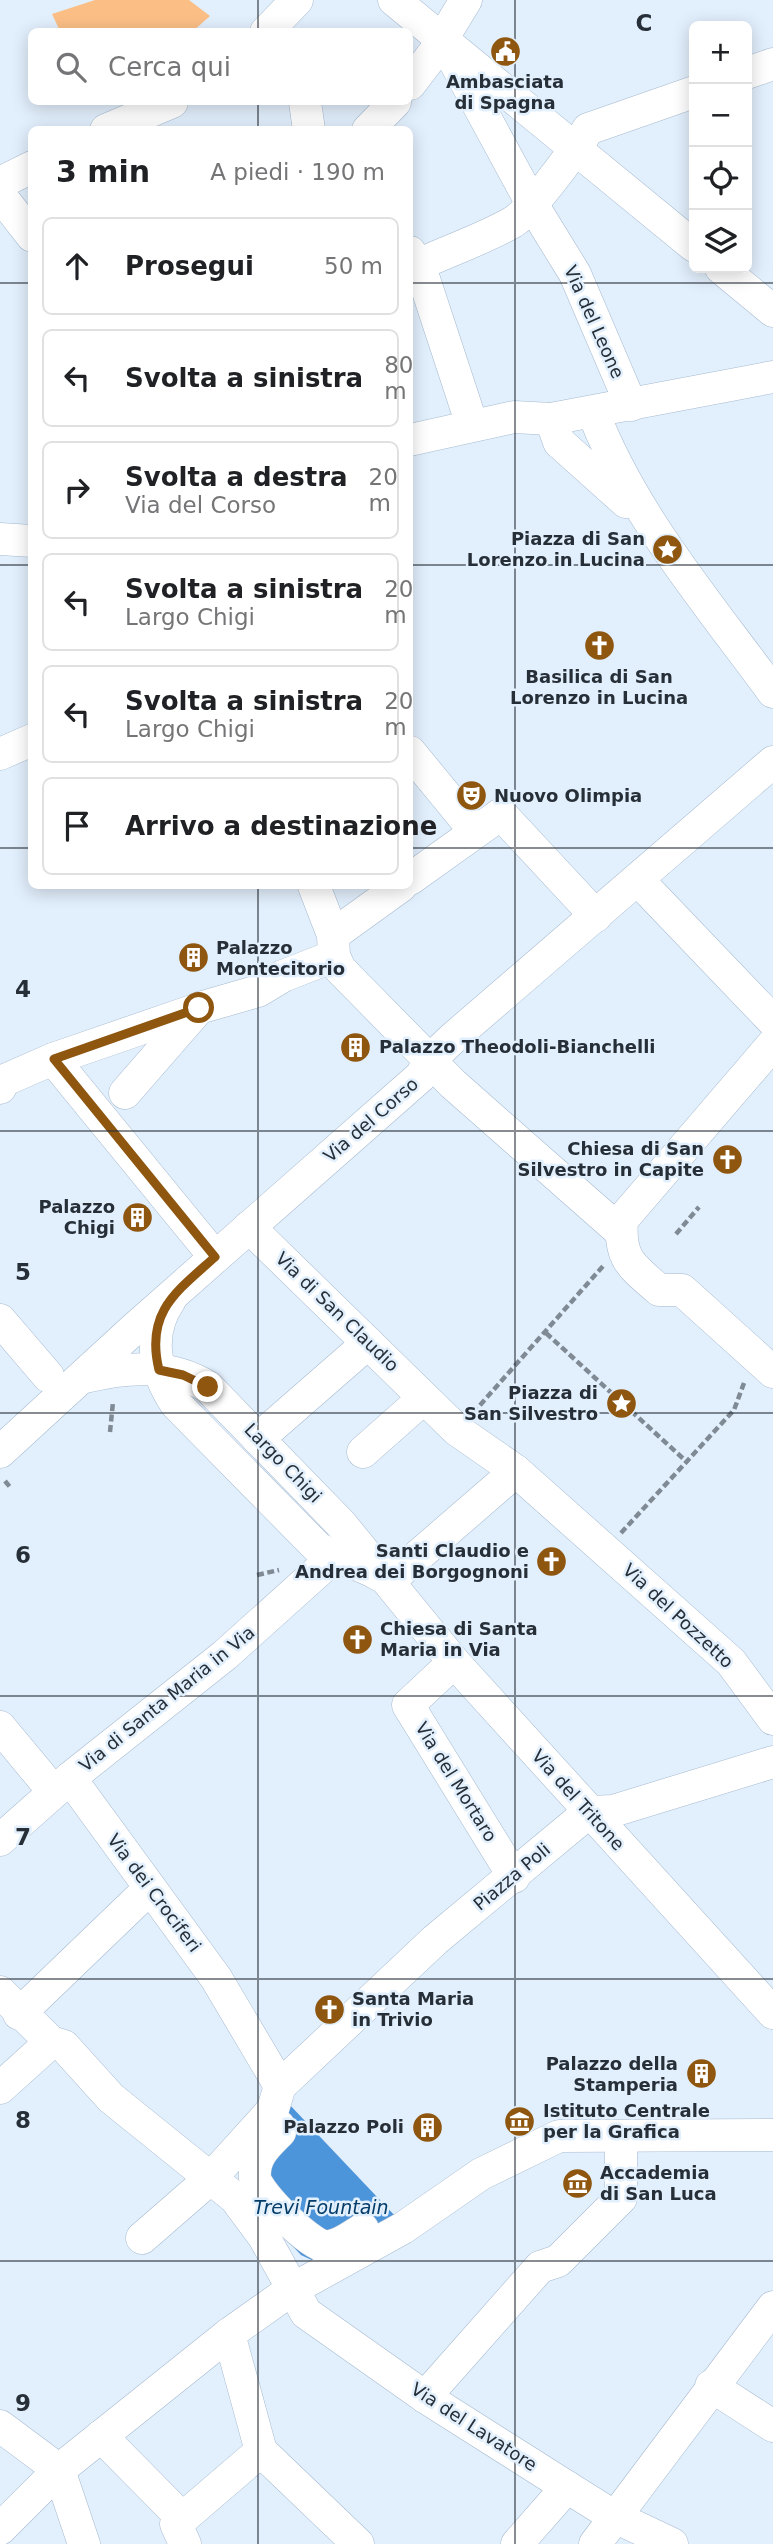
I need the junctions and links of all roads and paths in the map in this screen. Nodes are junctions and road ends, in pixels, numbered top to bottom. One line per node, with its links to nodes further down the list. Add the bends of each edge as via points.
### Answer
1 (297, 0): 4 (street)
2 (394, 0): 5 (street)
3 (466, 0): 5 (street)
4 (270, 28)
5 (442, 38): 8 (street); 16 (street); 20 (street, Via del Leone)
6 (773, 64): 7 (street)
7 (752, 71)
8 (413, 79)
9 (689, 94): 16 (street, via 588,129)
10 (165, 105): 13 (street)
11 (305, 105): 14 (street)
12 (392, 105): 15 (street)
13 (115, 126)
14 (308, 126)
15 (372, 126)
16 (577, 149): 20 (street); 22 (street)
17 (28, 169): 18 (street)
18 (0, 183)
19 (0, 195): 21 (street)
20 (532, 204): 23 (street, via 515,221); 27 (street, Via del Leone, via 575,274)
21 (28, 231)
22 (689, 242)
23 (413, 266): 30 (street)
24 (727, 273): 25 (street)
25 (773, 311)
26 (773, 377): 27 (street)
27 (631, 405): 28 (street)
28 (593, 412): 29 (street); 32 (street, via 611,459)
29 (551, 419): 30 (street, via 514,417); 32 (street, via 559,442)
30 (472, 425): 31 (street)
31 (413, 439)
32 (649, 523): 35 (street)
33 (0, 537): 34 (street)
34 (28, 540)
35 (773, 692)
36 (28, 742): 37 (street)
37 (0, 754)
38 (413, 755): 40 (street)
39 (773, 762): 42 (street, Via del Corso)
40 (475, 831): 41 (street); 45 (street, via 501,814)
41 (413, 877)
42 (638, 880): 45 (street, Via del Corso); 48 (street)
43 (315, 889): 46 (street)
44 (398, 889): 46 (street)
45 (596, 916): 51 (street, Via del Corso)
46 (334, 945): 47 (street, via 258,991); 51 (street, via 340,969)
47 (199, 1008): 50 (street); 53 (street)
48 (773, 1021)
49 (773, 1044): 56 (street, via 622,1220)
50 (54, 1059): 52 (street, via 5,1080); 58 (street)
51 (429, 1061): 55 (street, Via del Corso, via 421,1076); 56 (street)
52 (0, 1088)
53 (125, 1093)
54 (699, 1207): 57 (path)
55 (249, 1227): 58 (street, Via del Corso); 63 (street, Via di San Claudio)
56 (621, 1232): 65 (street, via 626,1261 659,1290 682,1290)
57 (676, 1234)
58 (215, 1257): 60 (street, Via del Corso)
59 (607, 1262): 62 (path)
60 (173, 1296): 64 (street, Largo Chigi, via 156,1327); 67 (street, Via del Corso)
61 (0, 1320): 66 (street)
62 (546, 1333): 71 (path); 75 (path)
63 (368, 1343): 69 (street, Via di San Claudio); 73 (street)
64 (159, 1370): 67 (street, Largo Chigi, via 129,1369); 73 (street, Largo Chigi, via 208,1387); 80 (street, Largo Chigi, via 169,1395 188,1419 317,1546)
65 (773, 1373)
66 (48, 1376)
67 (85, 1377): 76 (street, Via del Corso)
68 (744, 1383): 75 (path, via 734,1410)
69 (424, 1398): 71 (street, Via di San Claudio); 74 (street)
70 (113, 1402): 72 (path)
71 (461, 1425): 77 (street)
72 (110, 1432)
73 (258, 1439): 81 (street, Largo Chigi)
74 (363, 1452)
75 (688, 1463): 79 (path)
76 (2, 1466): 78 (path)
77 (516, 1471): 79 (street); 81 (street)
78 (10, 1487)
79 (606, 1549): 83 (street, Via del Pozzetto, via 731,1662)
80 (334, 1557): 81 (street, Via del Tritone, via 358,1563); 86 (street, Via di Santa Maria in Via, via 225,1655)
81 (389, 1581): 82 (street, Via del Tritone); 87 (street, Via del Tritone, via 431,1617)
82 (454, 1662): 87 (street, Via del Tritone); 89 (street, Via del Mortaro, via 408,1705)
83 (773, 1719)
84 (0, 1727): 86 (street, Via dei Crociferi)
85 (773, 1762): 87 (street)
86 (62, 1785): 88 (street, Via di Santa Maria in Via); 90 (street, Via dei Crociferi)
87 (601, 1812): 89 (street, Piazza Poli); 91 (street, Via del Tritone); 93 (street, Via del Tritone)
88 (0, 1840)
89 (514, 1877): 96 (street, Piazza Poli, via 435,1940)
90 (149, 1889): 92 (street); 96 (street, Via dei Crociferi, via 236,2008)
91 (773, 1993)
92 (9, 2003): 94 (street, Via del Lavatore)
93 (773, 2013)
94 (45, 2048): 95 (street); 100 (street, Via del Lavatore, via 64,2046 111,2098)
95 (0, 2088)
96 (275, 2100): 100 (street, Piazza Poli); 101 (street, via 280,2132 259,2156 258,2187 310,2241 322,2246 342,2242)
97 (773, 2135): 98 (street)
98 (621, 2137): 104 (street, via 559,2136 481,2174 403,2228); 108 (street, via 621,2198 558,2261 540,2267)
99 (251, 2155): 103 (street, via 245,2175 249,2190 302,2249 316,2254)
100 (211, 2178): 102 (street, Piazza Poli); 104 (street, Via del Lavatore, via 250,2216)
101 (365, 2228)
102 (142, 2238)
103 (340, 2248)
104 (291, 2290): 106 (street); 108 (street, Via del Lavatore, via 306,2313)
105 (773, 2307): 107 (street)
106 (229, 2334): 111 (street); 112 (street)
107 (711, 2386): 110 (street); 115 (street)
108 (425, 2397): 114 (street, Via del Lavatore)
109 (0, 2426): 113 (street)
110 (773, 2426)
111 (101, 2436): 113 (street); 116 (street)
112 (261, 2451): 116 (street); 119 (street)
113 (59, 2470): 117 (street); 118 (street)
114 (567, 2487): 115 (street, Via del Lavatore); 120 (street)
115 (615, 2516): 121 (street); 122 (street, Via del Lavatore)
116 (181, 2528)
117 (0, 2529)
118 (84, 2544)
119 (358, 2544)
120 (517, 2544)
121 (595, 2544)
122 (673, 2544)

